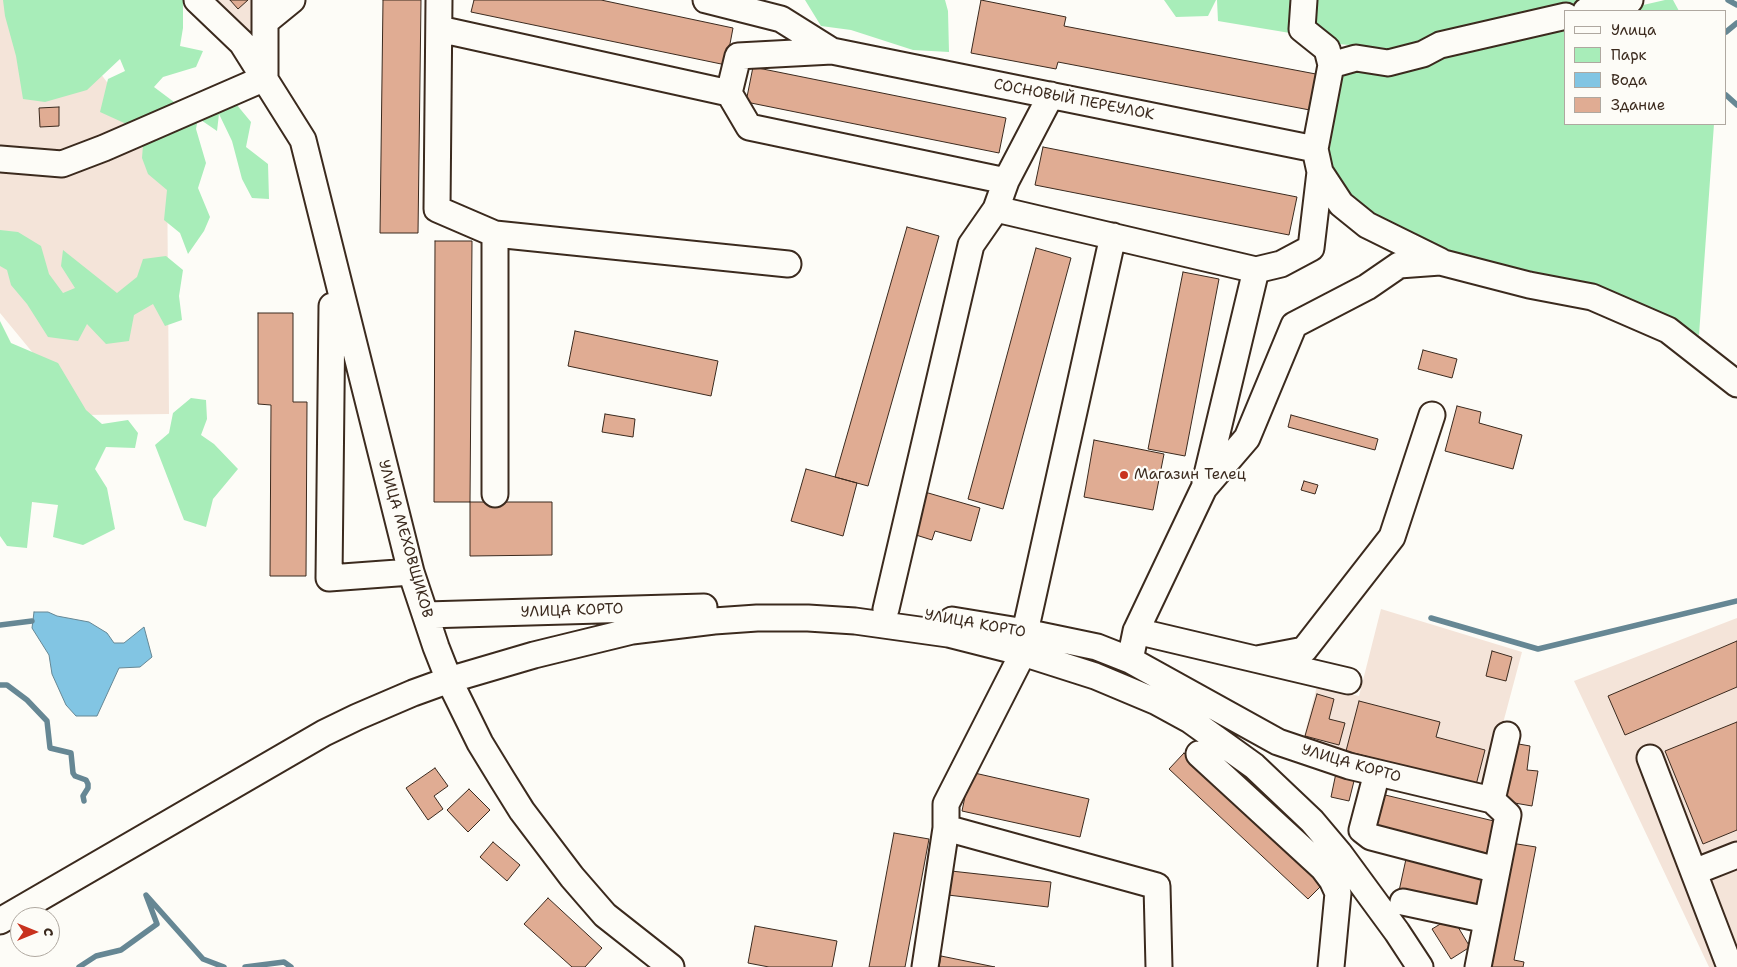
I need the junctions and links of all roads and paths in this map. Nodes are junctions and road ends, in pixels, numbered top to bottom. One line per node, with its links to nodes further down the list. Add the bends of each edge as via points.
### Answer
1 (197, 0): 13 (street, УЛИЦА МЕХОВЩИКОВ, via 242,43)
2 (292, 0): 8 (street)
3 (439, 0): 10 (street)
4 (706, 0): 11 (street, via 781,19)
5 (1304, 0): 12 (street, via 1302,29 1327,49)
6 (1630, 0): 7 (street)
7 (1590, 10)
8 (265, 11): 13 (street)
9 (1564, 16): 12 (street, via 1440,45 1423,54 1388,63 1356,58)
10 (439, 29): 14 (street); 20 (street, via 437,209)
11 (832, 51): 14 (street, via 738,56); 15 (street, СОСНОВЫЙ ПЕРЕУЛОК)
12 (1331, 65): 17 (street)
13 (265, 78): 16 (street, via 62,164); 30 (street, УЛИЦА МЕХОВЩИКОВ, via 303,140)
14 (730, 93): 18 (street, via 749,127)
15 (1051, 95): 17 (street, СОСНОВЫЙ ПЕРЕУЛОК); 18 (street)
16 (0, 159)
17 (1317, 160): 22 (street, via 1341,204 1368,226); 24 (street, via 1311,248 1281,264)
18 (1006, 181): 19 (street)
19 (996, 209): 21 (street); 31 (street, via 971,245)
20 (495, 234): 23 (street); 29 (street)
21 (1113, 236): 24 (street); 34 (street)
22 (1440, 262): 26 (street, via 1529,286 1592,297 1668,330); 28 (street, via 1399,265 1367,287 1294,324 1247,438)
23 (788, 264)
24 (1256, 270): 28 (street)
25 (332, 306): 30 (street, via 329,578)
26 (1737, 384)
27 (1432, 415): 35 (street, via 1392,537 1304,650)
28 (1204, 488): 33 (street)
29 (495, 494)
30 (411, 572): 32 (street, УЛИЦА МЕХОВЩИКОВ)
31 (886, 609): 32 (street, УЛИЦА КОРТО, via 838,603); 34 (street, УЛИЦА КОРТО)
32 (426, 616): 37 (street, УЛИЦА МЕХОВЩИКОВ)
33 (1136, 631): 35 (street); 36 (street)
34 (1024, 642): 36 (street, УЛИЦА КОРТО, via 1097,647); 37 (street, via 855,622 757,618 632,632 534,655); 44 (street, via 946,804); 55 (street, via 1157,702 1190,720 1254,766 1312,821 1339,853)
35 (1257, 659): 38 (street)
36 (1130, 660): 42 (street, УЛИЦА КОРТО, via 1278,742)
37 (449, 680): 49 (street, via 357,716); 51 (street, УЛИЦА МЕХОВЩИКОВ, via 502,779 567,870 605,915)
38 (1348, 681)
39 (1507, 735): 43 (street)
40 (1198, 754): 54 (street, via 1323,868 1332,880 1338,893)
41 (1650, 758): 47 (street)
42 (1377, 773): 43 (street, УЛИЦА КОРТО); 46 (street, via 1362,830 1371,837)
43 (1492, 800): 46 (street, via 1508,815)
44 (946, 828): 52 (street); 53 (street, via 1157,886)
45 (1737, 855): 47 (street)
46 (1497, 870): 50 (street)
47 (1694, 872): 57 (street)
48 (1403, 902): 50 (street)
49 (0, 920)
50 (1487, 920): 56 (street)
51 (671, 967)
52 (925, 967)
53 (1159, 967)
54 (1331, 967)
55 (1420, 967)
56 (1478, 967)
57 (1730, 967)

